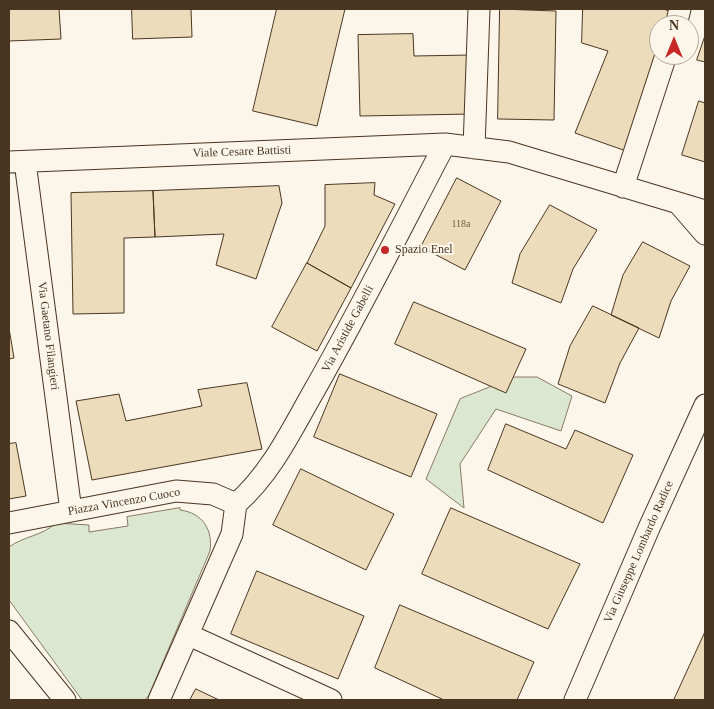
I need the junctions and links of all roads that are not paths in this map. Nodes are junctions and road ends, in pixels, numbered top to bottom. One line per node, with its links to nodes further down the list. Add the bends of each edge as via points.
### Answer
1 (479, 9): 4 (street)
2 (663, 65): 6 (street)
3 (445, 144): 4 (street, Viale Cesare Battisti); 5 (street, Viale Cesare Battisti); 11 (street, Via Aristide Gabelli, via 345,335 285,441 251,491)
4 (474, 148): 6 (street, Viale Cesare Battisti, via 509,152)
5 (17, 162): 12 (street, Via Gaetano Filangieri)
6 (623, 187): 7 (street, Viale Cesare Battisti)
7 (679, 203): 8 (street, Viale Cesare Battisti); 9 (street)
8 (705, 212)
9 (705, 234)
10 (705, 405): 19 (street, Via Giuseppe Lombardo Radice, via 648,528)
11 (236, 504): 12 (street, Piazza Vincenzo Cuoco, via 213,494 176,491); 15 (street, via 232,534)
12 (70, 511): 13 (street, Piazza Vincenzo Cuoco)
13 (9, 522)
14 (9, 631): 16 (street)
15 (188, 635): 17 (street); 18 (street)
16 (65, 700)
17 (159, 700)
18 (331, 700)
19 (575, 700)

